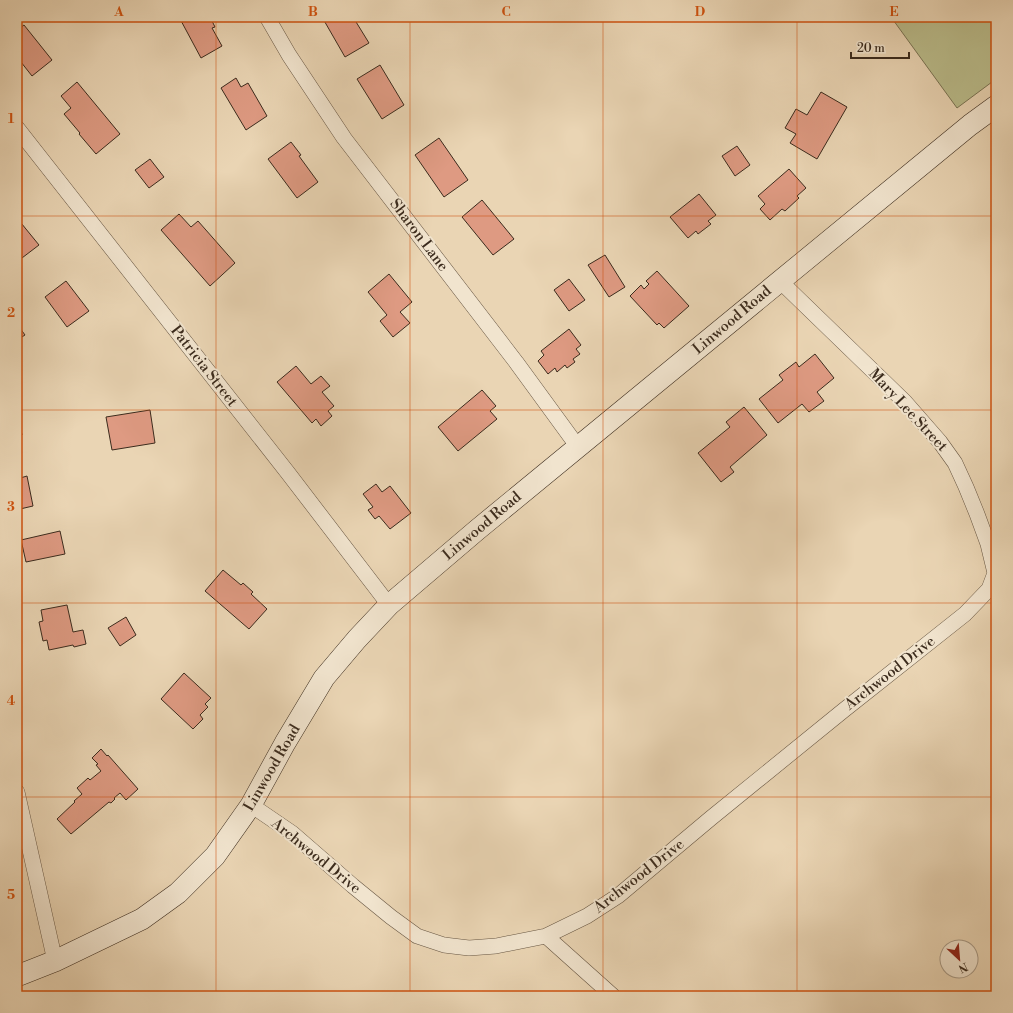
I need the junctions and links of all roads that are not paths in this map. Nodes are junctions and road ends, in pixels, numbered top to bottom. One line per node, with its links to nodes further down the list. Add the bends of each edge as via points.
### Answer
1 (267, 17): 5 (street, Sharon Lane, via 344,138)
2 (996, 106): 4 (main road, Linwood Road)
3 (19, 133): 7 (street, Patricia Street)
4 (780, 281): 5 (main road, Linwood Road); 6 (street, Mary Lee Street, via 905,402 940,442 969,493 988,544 995,573)
5 (578, 447): 7 (main road, Linwood Road)
6 (989, 589): 10 (street, Archwood Drive, via 965,614 618,896 587,916)
7 (389, 605): 9 (main road, Linwood Road, via 324,678)
8 (17, 792): 11 (street)
9 (251, 805): 10 (street, Archwood Drive, via 292,833 353,886 417,936 444,945 469,948 496,946); 11 (main road, Linwood Road, via 215,856 178,894 142,919)
10 (546, 936): 13 (street)
11 (55, 961): 12 (main road, Linwood Road)
12 (17, 976)
13 (613, 996)

